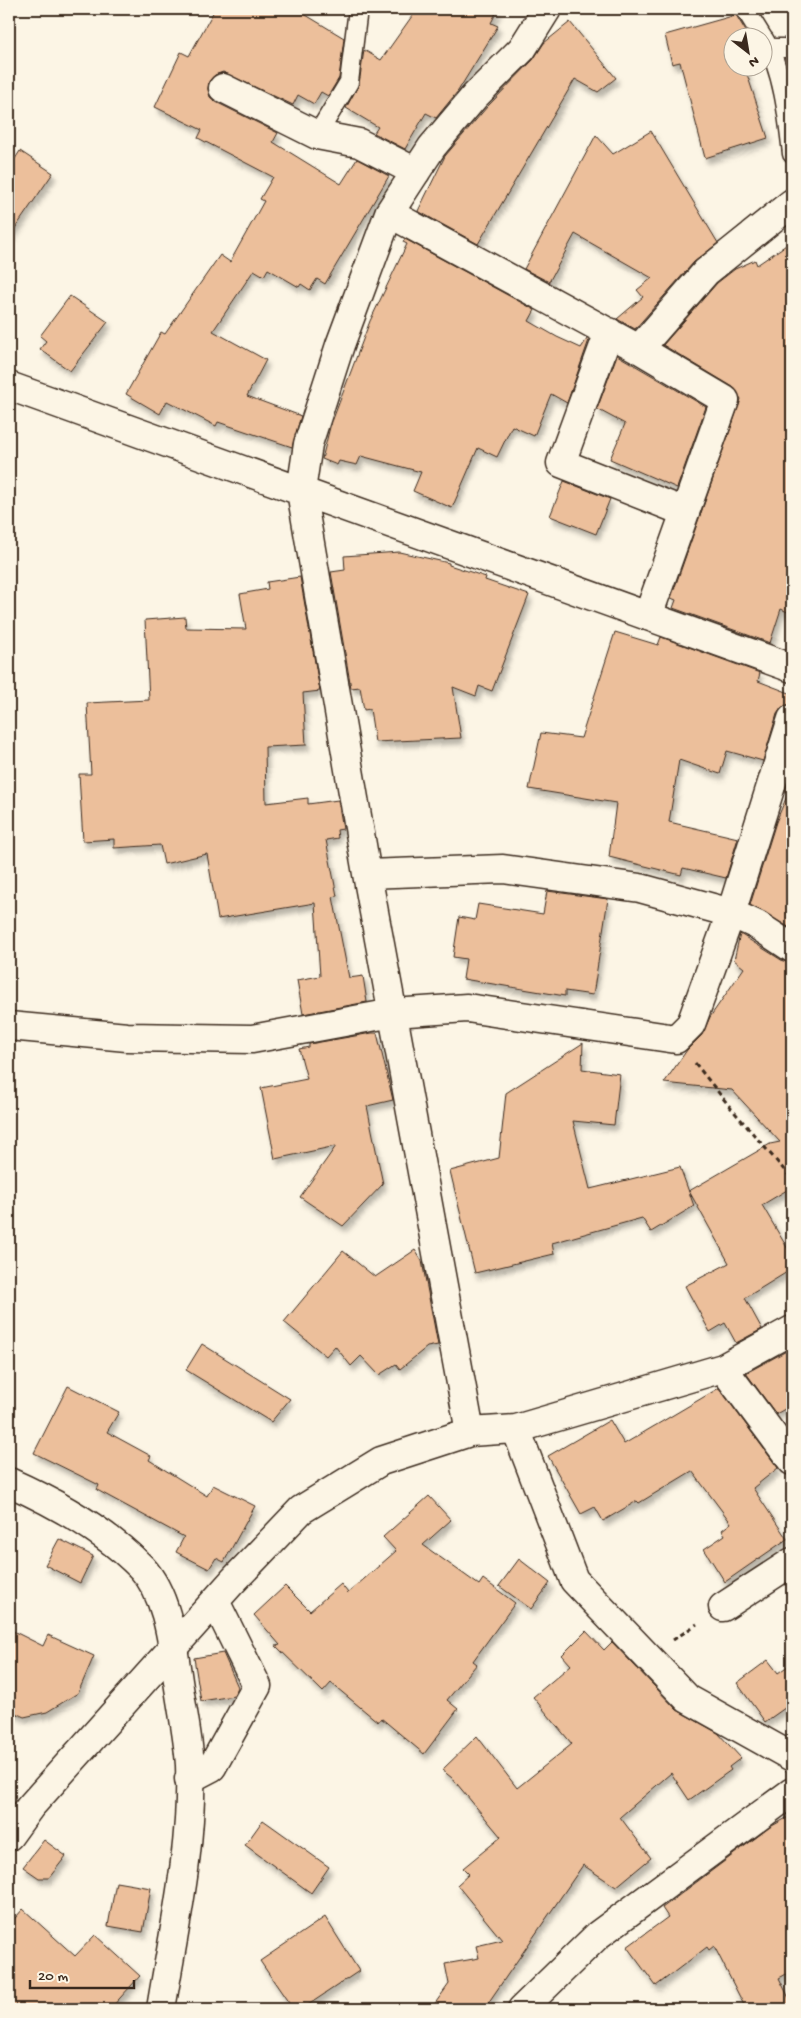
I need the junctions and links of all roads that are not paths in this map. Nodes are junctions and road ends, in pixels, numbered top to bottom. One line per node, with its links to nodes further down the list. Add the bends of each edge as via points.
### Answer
1 (358, 9): 9 (lane, via 349,82)
2 (547, 9): 11 (street, via 522,49 475,96 432,147)
3 (745, 9): 4 (lane)
4 (757, 28)
5 (774, 43): 6 (lane)
6 (792, 48)
7 (774, 69): 10 (lane, via 787,110)
8 (223, 88): 9 (street)
9 (316, 136): 11 (street, via 359,143)
10 (792, 154)
11 (416, 172): 13 (street)
12 (792, 203): 15 (street, via 706,272)
13 (389, 213): 14 (street); 17 (street, via 340,345 308,444)
14 (609, 332): 15 (street); 18 (street, via 562,463)
15 (639, 348): 18 (street, via 724,400)
16 (9, 386): 17 (street)
17 (301, 491): 19 (street); 22 (street)
18 (685, 512): 19 (street)
19 (648, 616): 20 (street)
20 (792, 668)
21 (792, 720): 23 (street)
22 (367, 874): 23 (street, via 503,870 640,888); 25 (street)
23 (731, 913): 24 (street, via 757,925); 25 (street, via 691,1024 676,1039 466,1008)
24 (792, 948)
25 (392, 1013): 26 (street, via 252,1039 127,1037); 30 (street)
26 (9, 1026)
27 (792, 1330): 28 (street)
28 (723, 1368): 29 (street); 31 (street)
29 (516, 1429): 30 (street); 37 (street, via 574,1580 688,1699)
30 (470, 1432): 34 (street, via 381,1461 301,1510)
31 (792, 1460)
32 (9, 1482): 36 (street, via 92,1527 143,1569 165,1607)
33 (792, 1562): 35 (street)
34 (215, 1601): 36 (street); 38 (street, via 257,1686 212,1768)
35 (723, 1607)
36 (174, 1647): 38 (street, via 190,1764); 40 (street, via 30,1807)
37 (792, 1757)
38 (189, 1779): 41 (street, via 189,1836)
39 (792, 1792): 42 (street, via 598,1935)
40 (9, 1836)
41 (161, 2009)
42 (522, 2009)

